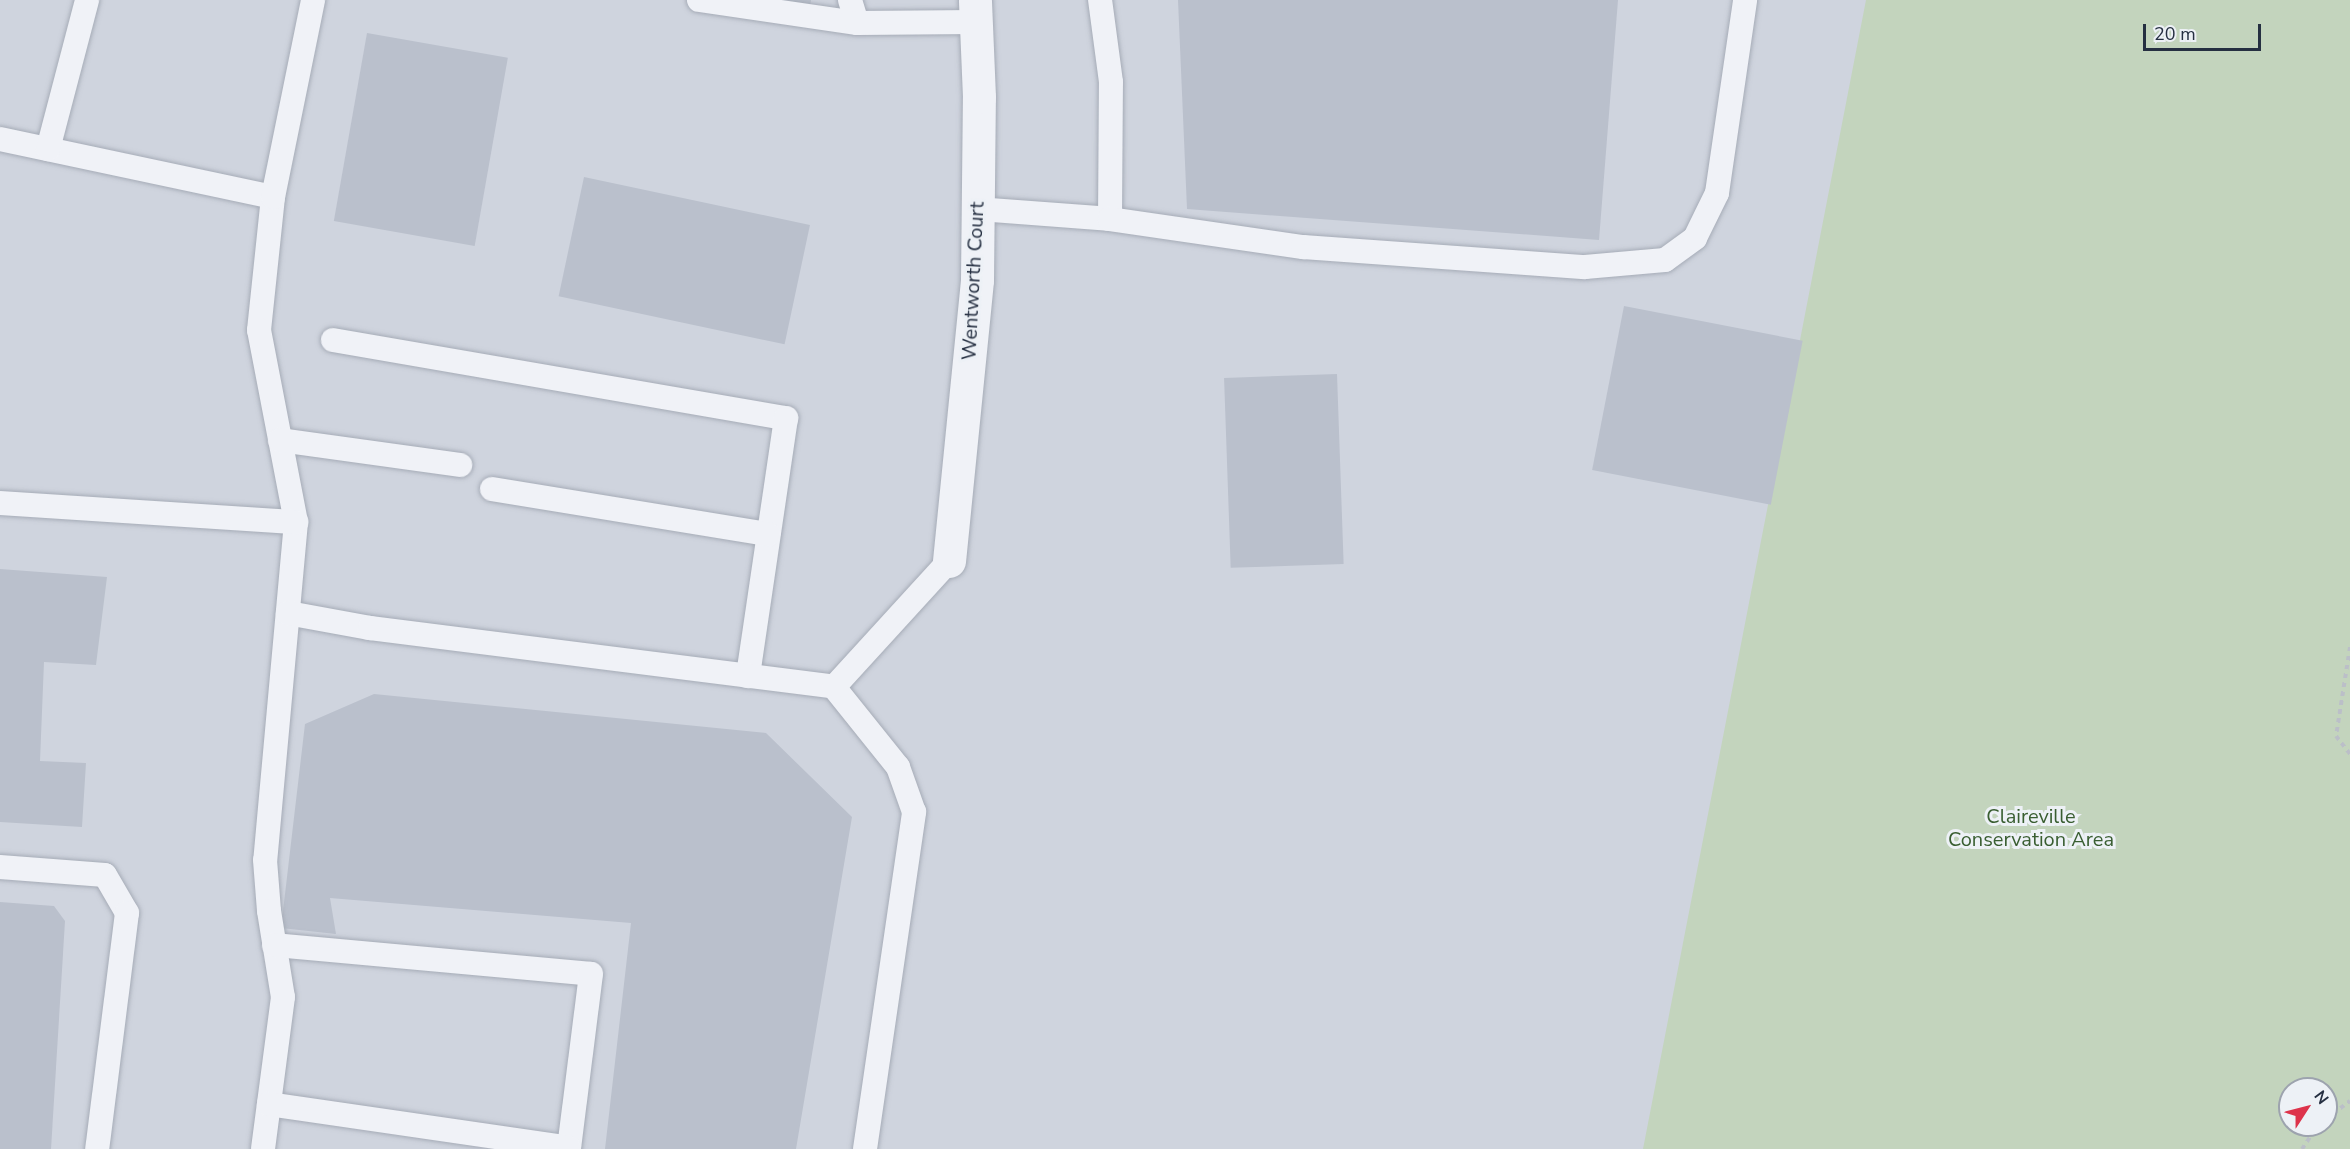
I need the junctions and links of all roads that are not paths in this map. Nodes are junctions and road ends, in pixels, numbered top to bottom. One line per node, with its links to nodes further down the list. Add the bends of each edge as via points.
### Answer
1 (87, 0): 10 (lane)
2 (313, 0): 11 (lane)
3 (699, 0): 8 (lane)
4 (850, 0): 8 (lane)
5 (1100, 0): 13 (lane, via 1111,82)
6 (1745, 0): 13 (lane, via 1716,193 1695,238 1665,260 1585,267 1315,248)
7 (976, 11): 8 (lane); 12 (street, Wentworth Court)
8 (857, 23)
9 (0, 139): 10 (lane)
10 (48, 149): 11 (lane)
11 (273, 197): 15 (lane, via 259,330)
12 (978, 209): 13 (lane); 21 (street, Wentworth Court, via 977,280)
13 (1110, 219)
14 (333, 340): 20 (lane, via 786,418)
15 (280, 440): 16 (lane); 19 (lane)
16 (460, 465)
17 (492, 489): 20 (lane)
18 (0, 503): 19 (lane)
19 (296, 522): 22 (lane)
20 (768, 534): 23 (lane)
21 (949, 561): 24 (lane)
22 (288, 613): 23 (lane, via 370,628); 26 (lane, via 266,860)
23 (748, 676): 24 (lane)
24 (834, 687): 31 (lane, via 898,767 914,812)
25 (0, 867): 28 (lane, via 105,875 127,913)
26 (274, 945): 27 (lane, via 284,997); 30 (lane, via 591,974)
27 (269, 1104): 29 (lane); 30 (lane)
28 (97, 1149)
29 (263, 1149)
30 (569, 1149)
31 (865, 1149)

